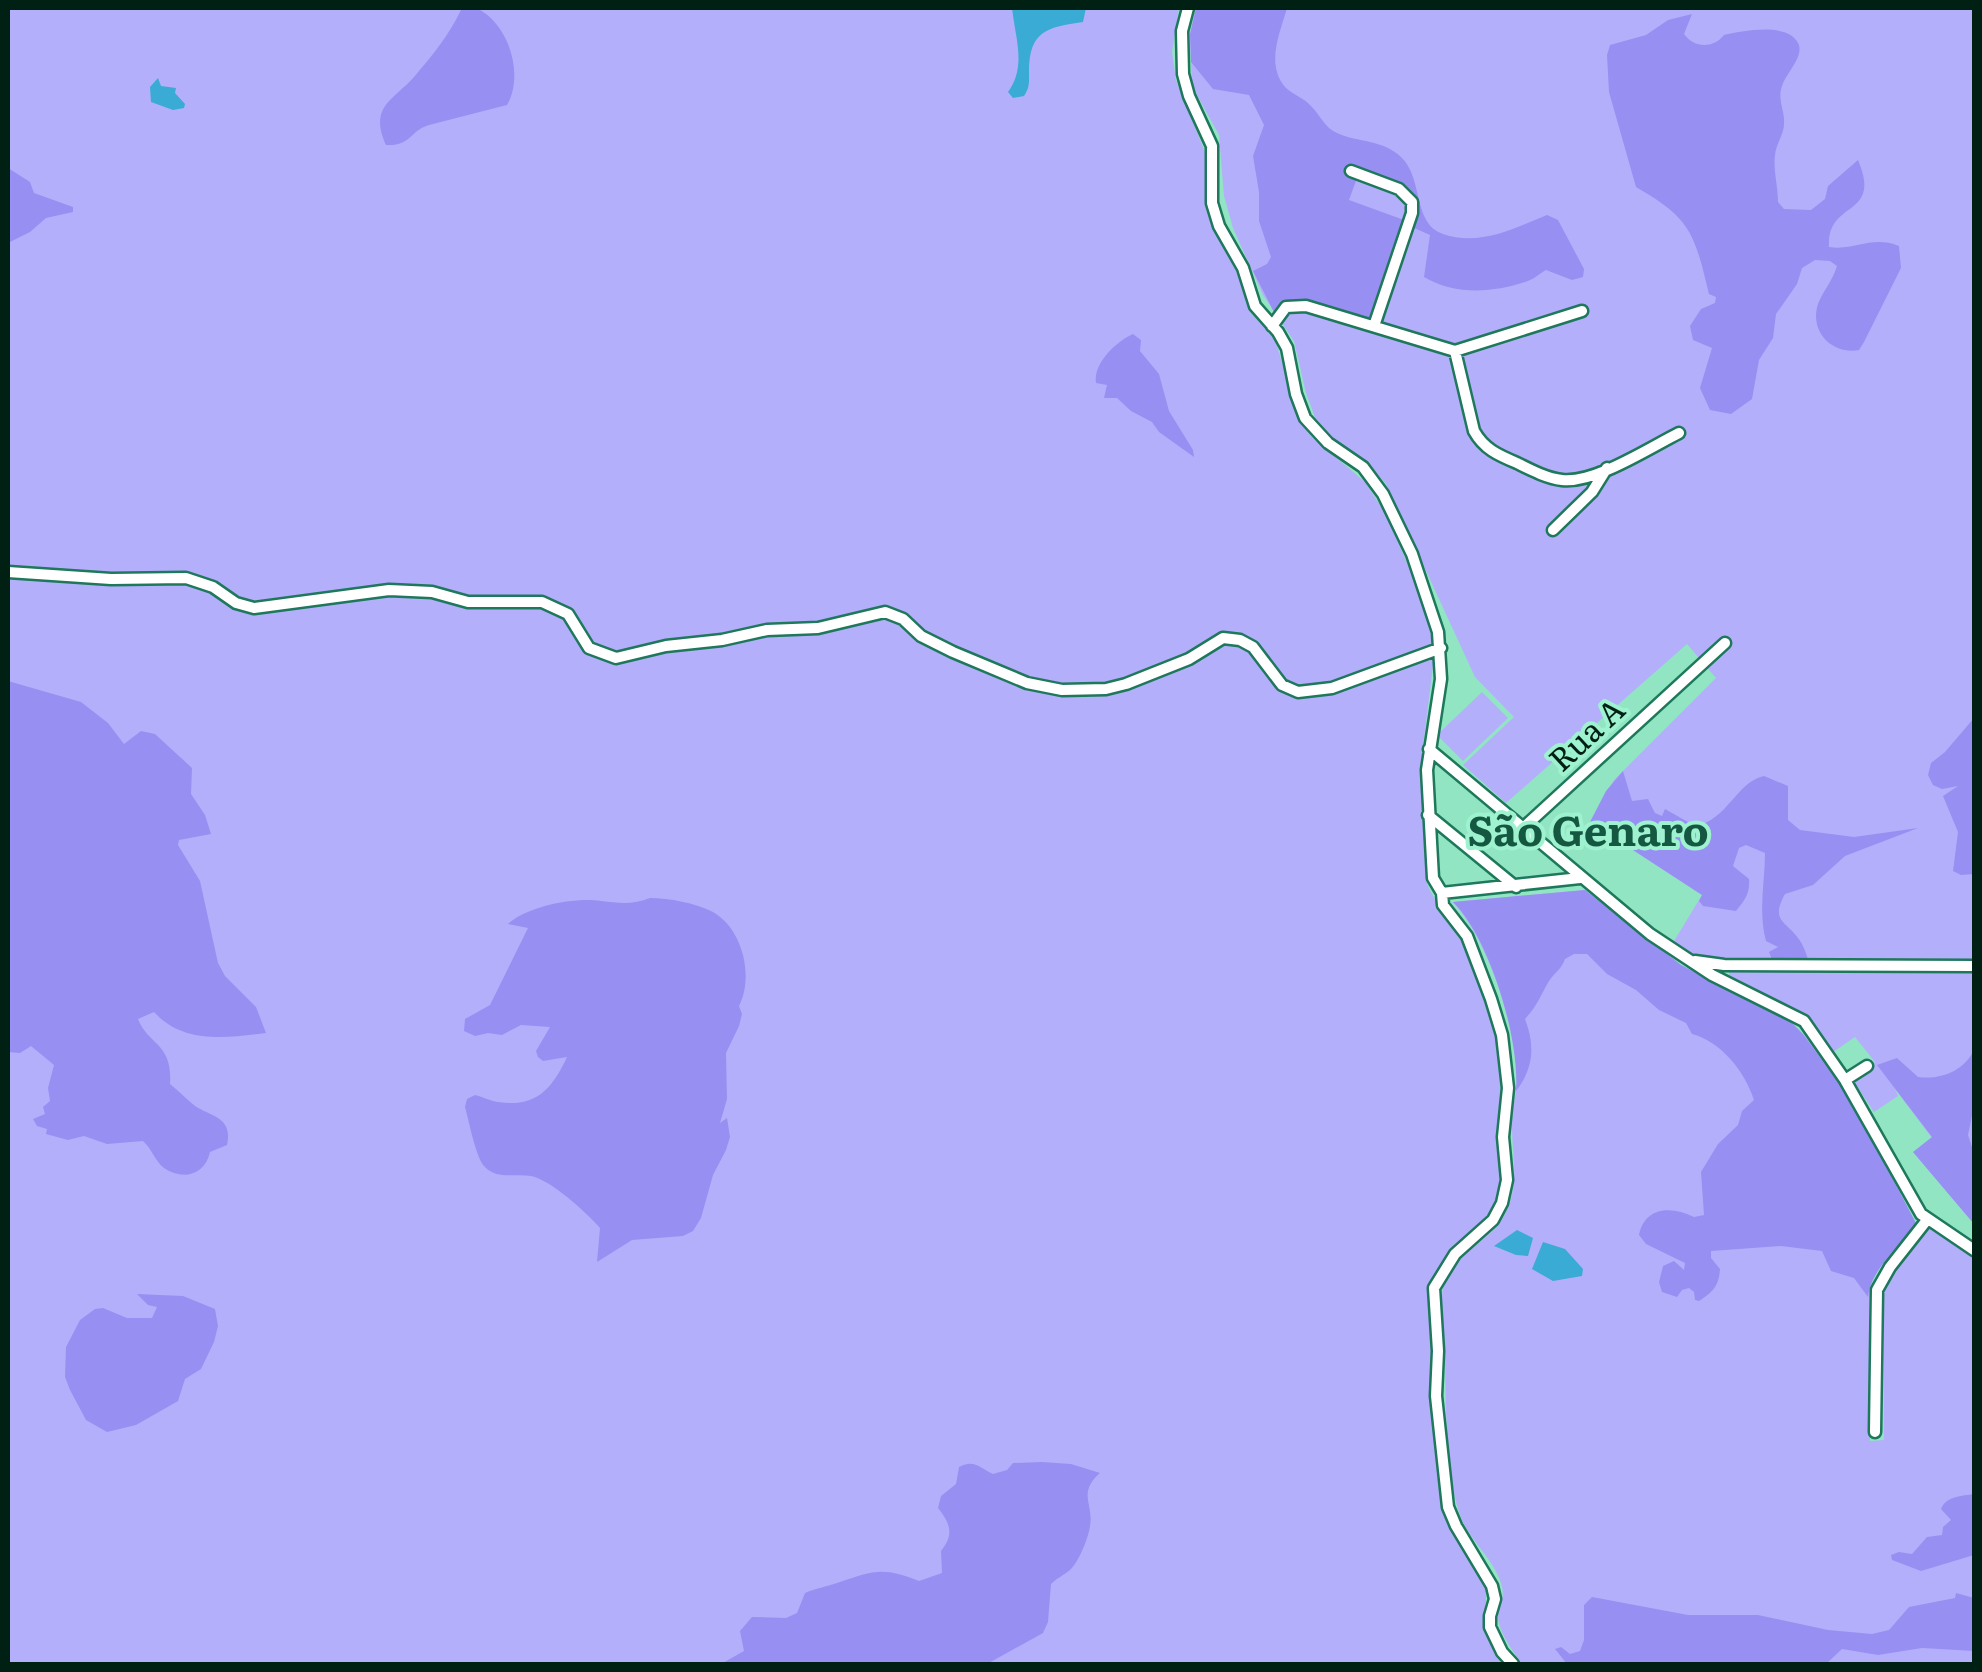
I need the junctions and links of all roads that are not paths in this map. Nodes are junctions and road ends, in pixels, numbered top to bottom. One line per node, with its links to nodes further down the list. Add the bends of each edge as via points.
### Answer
1 (1188, 8): 4 (street, via 1184,74 1212,146 1214,212 1255,306)
2 (1351, 171): 5 (street, via 1399,188 1412,202)
3 (1582, 311): 6 (street)
4 (1272, 326): 5 (street, via 1286,307 1298,305); 12 (street, via 1287,348 1305,418 1363,467 1383,494 1412,554)
5 (1374, 326): 6 (street)
6 (1455, 352): 8 (street, via 1474,431 1488,450 1560,480)
7 (1679, 434): 8 (street)
8 (1607, 468): 9 (street)
9 (1553, 530)
10 (8, 572): 12 (street, via 186,578 254,608 389,590 468,602 542,602 568,614 590,648 616,658 886,612 953,652 1026,683 1062,690 1126,684 1223,638 1252,647 1282,685 1298,692 1332,688)
11 (1725, 644): 15 (street, Rua A)
12 (1441, 648): 13 (street)
13 (1430, 749): 14 (street); 15 (street)
14 (1428, 814): 17 (street); 18 (street, via 1433,878)
15 (1524, 828): 16 (street)
16 (1580, 878): 17 (street); 19 (street)
17 (1516, 886): 18 (street)
18 (1442, 894): 26 (street, via 1467,936 1502,1035 1507,1180 1492,1220 1455,1254 1434,1288 1436,1396 1448,1507 1492,1586 1490,1627)
19 (1684, 958): 20 (street, via 1724,965); 22 (street, via 1796,1016)
20 (1974, 966)
21 (1866, 1066): 22 (street)
22 (1845, 1080): 23 (street)
23 (1927, 1220): 24 (street); 25 (street, via 1877,1290)
24 (1974, 1250)
25 (1875, 1432)
26 (1513, 1664)

